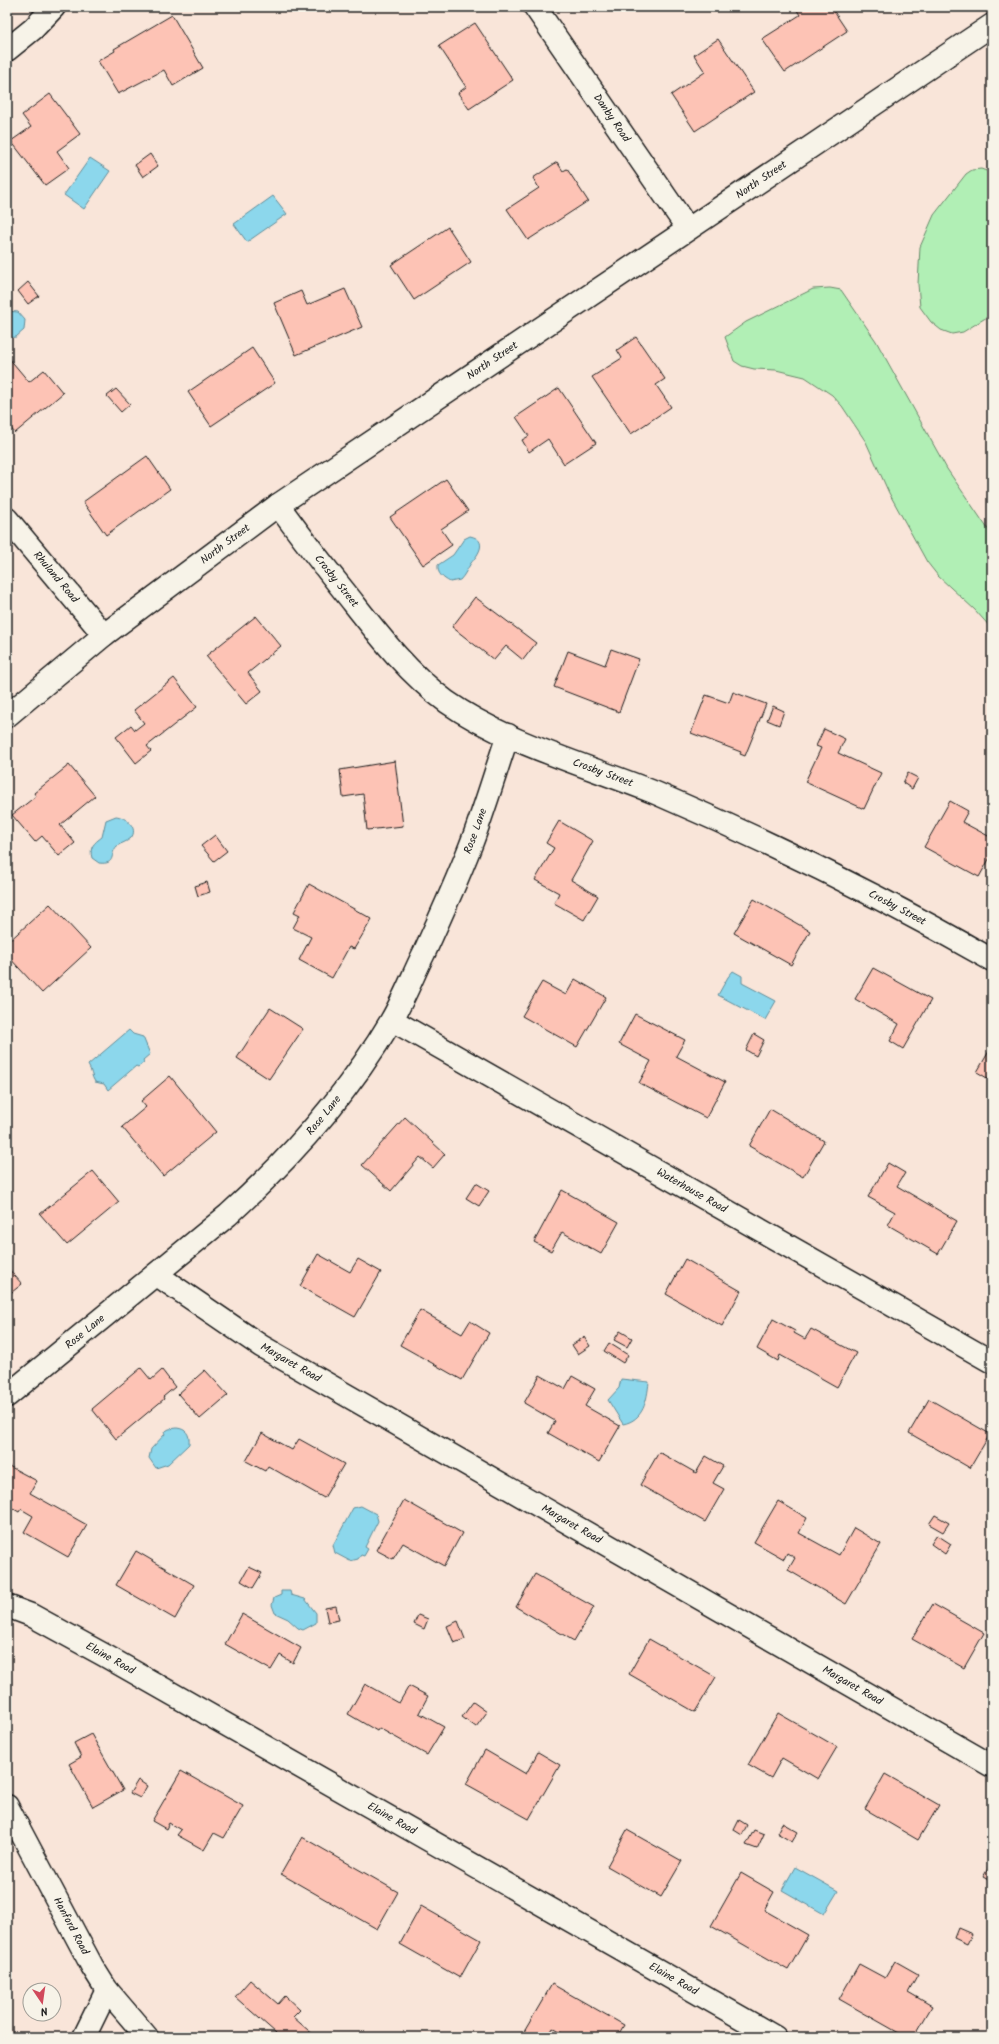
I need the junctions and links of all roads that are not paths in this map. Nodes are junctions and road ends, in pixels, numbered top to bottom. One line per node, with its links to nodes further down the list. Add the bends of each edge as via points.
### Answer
1 (54, 7): 4 (street, via 33,29)
2 (535, 7): 5 (street, Danby Road)
3 (992, 25): 5 (street, North Street)
4 (7, 50)
5 (688, 229): 6 (street, North Street)
6 (278, 505): 8 (street, North Street); 10 (street, Crosby Street, via 405,666 449,703)
7 (7, 519): 8 (street, Rhuland Road)
8 (104, 635): 9 (street, North Street)
9 (7, 716)
10 (508, 735): 11 (street, Crosby Street, via 629,782 801,858); 12 (street, Rose Lane, via 452,892)
11 (992, 960)
12 (392, 1020): 13 (street, Rose Lane, via 322,1119 291,1154 263,1184); 14 (street, Waterhouse Road)
13 (157, 1275): 15 (street, Rose Lane); 17 (street, Margaret Road, via 261,1346)
14 (992, 1362)
15 (7, 1396)
16 (7, 1606): 22 (street, Elaine Road, via 31,1615 104,1655)
17 (992, 1766)
18 (7, 1806): 19 (street, Hanford Road, via 78,1943)
19 (108, 1990): 20 (street); 21 (street, Hanford Road)
20 (84, 2037)
21 (147, 2037)
22 (775, 2037)

